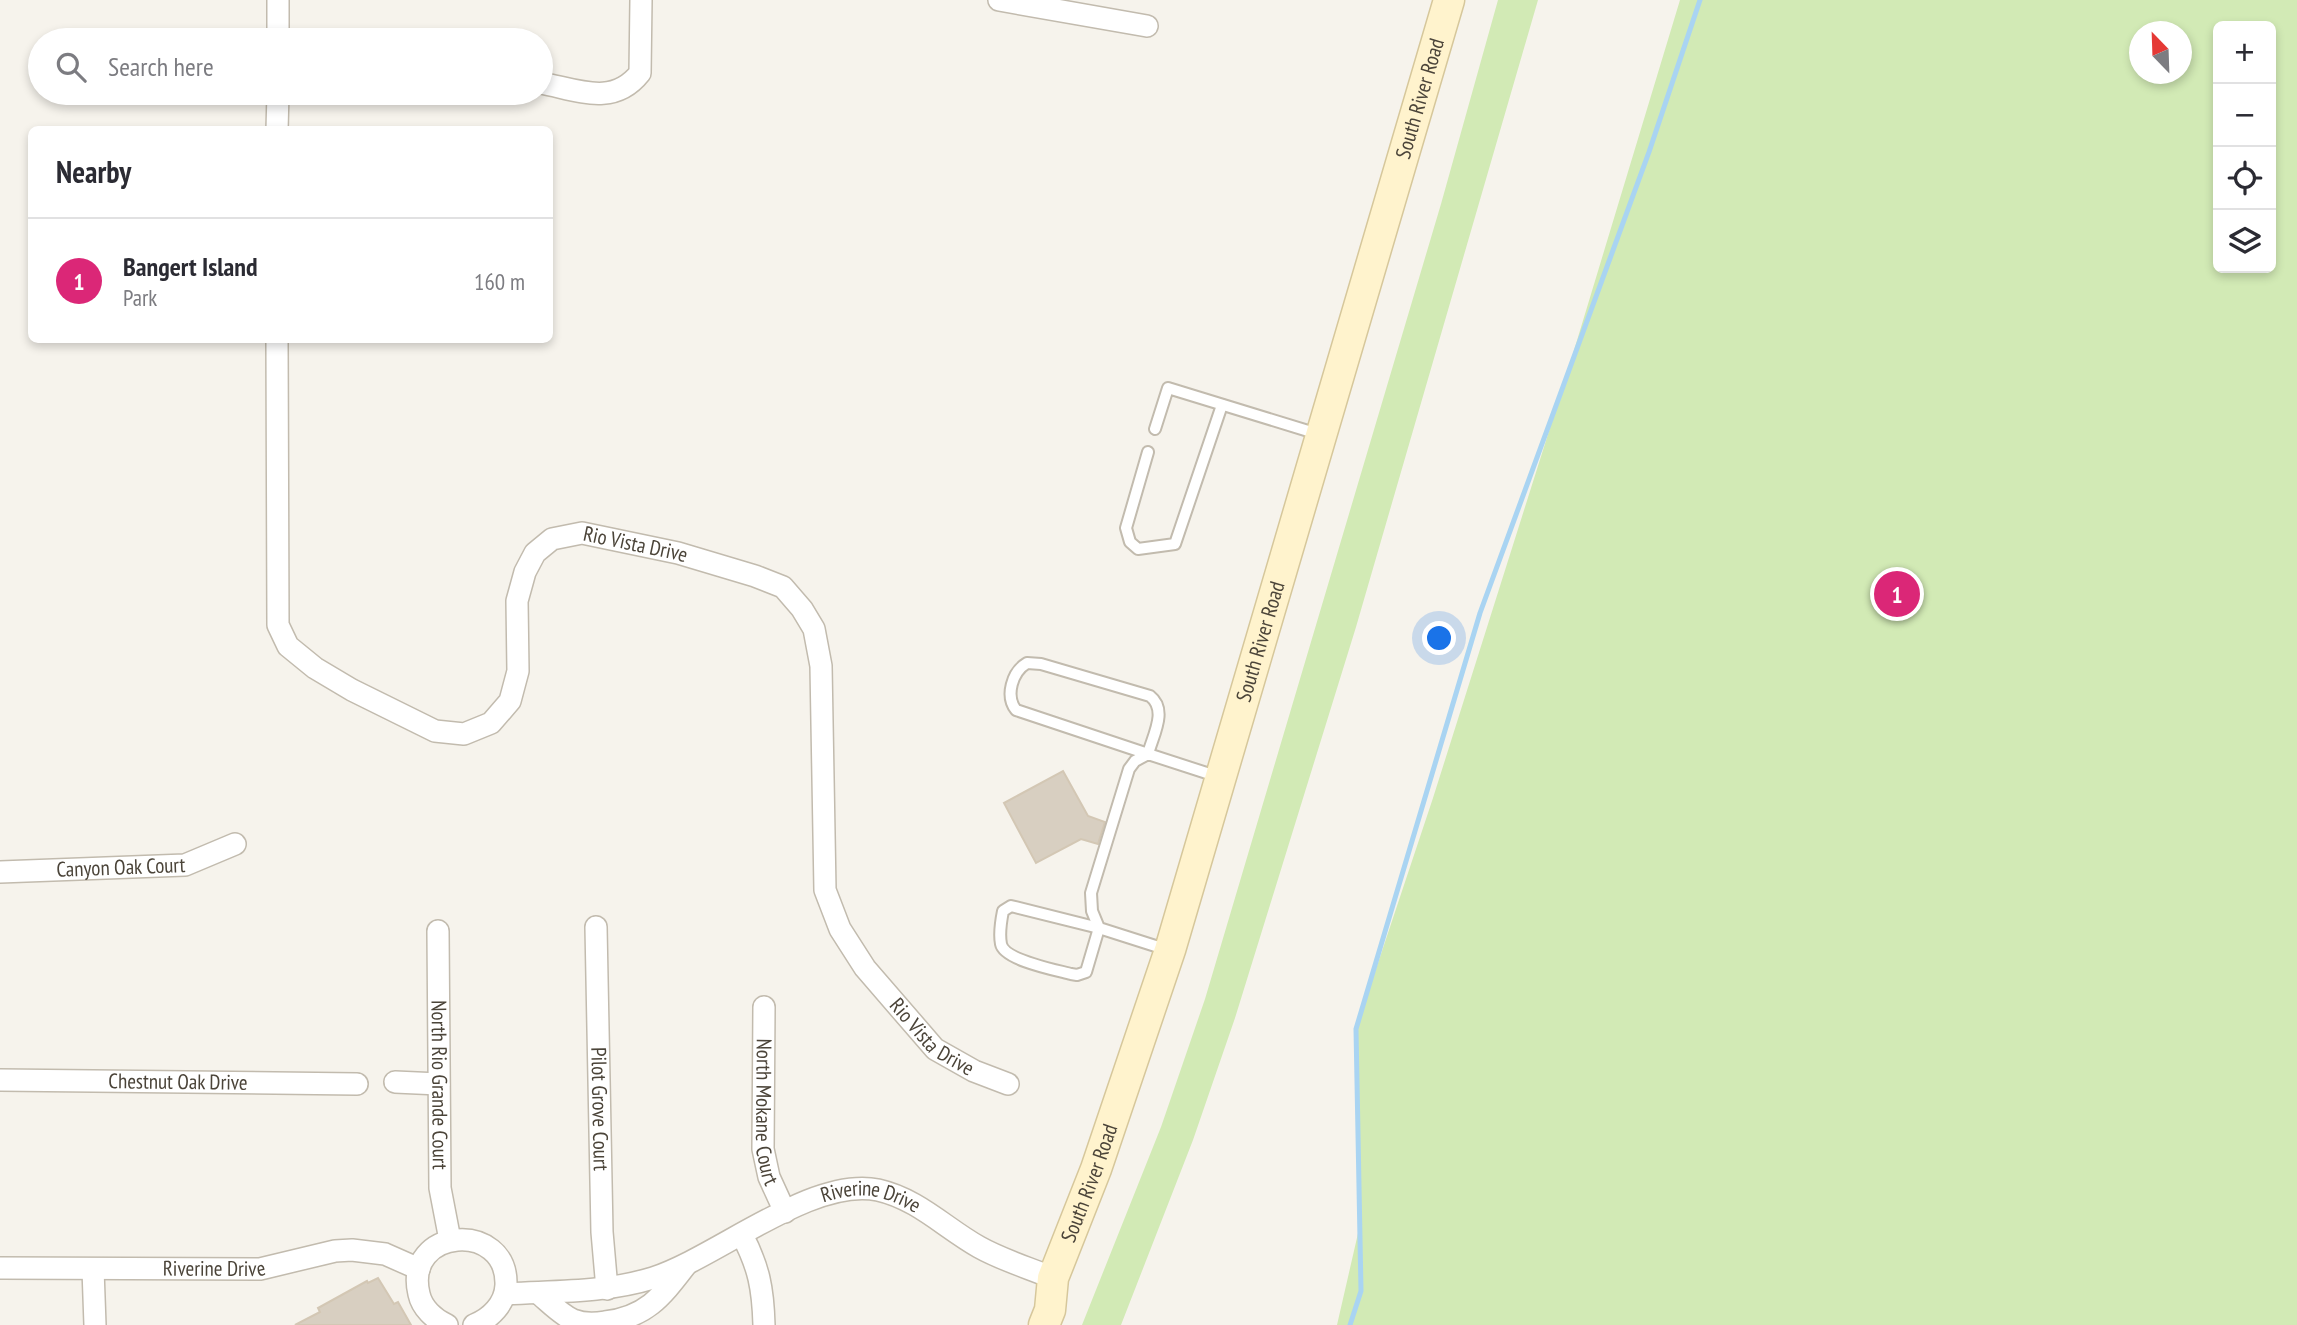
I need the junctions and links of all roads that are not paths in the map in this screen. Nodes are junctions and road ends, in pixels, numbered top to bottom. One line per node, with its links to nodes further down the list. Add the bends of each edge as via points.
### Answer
1 (278, 0): 6 (street)
2 (641, 0): 7 (street, via 640,73 633,81 606,94)
3 (999, 0): 5 (street)
4 (1449, 0): 13 (main road, South River Road)
5 (1147, 26)
6 (278, 28)
7 (553, 85)
8 (278, 105): 9 (street)
9 (277, 126)
10 (277, 343): 28 (street, Rio Vista Drive, via 278,625 288,646 315,668 435,731 464,734 491,723 510,701 518,671 517,601 535,552 552,539 582,533 678,553 783,587 814,629 821,666 825,890 841,929 865,968 935,1049)
11 (1222, 405): 12 (lane, via 1168,388); 13 (lane); 14 (lane, via 1175,544 1138,549 1126,528)
12 (1155, 429)
13 (1320, 435): 16 (main road, South River Road)
14 (1148, 452)
15 (1148, 754): 15 (lane, via 1016,710 1010,700 1017,670 1027,663 1041,664 1150,696 1159,709); 16 (lane); 20 (lane, via 1129,769 1091,893)
16 (1222, 778): 22 (main road, South River Road)
17 (236, 844): 18 (street, Canyon Oak Court, via 185,865)
18 (0, 872)
19 (596, 927): 37 (street, Pilot Grove Court, via 601,1220)
20 (1099, 928): 20 (lane, via 1011,906 1003,911 1001,944 1012,957 1077,975 1089,967); 22 (lane)
21 (438, 931): 27 (street, North Rio Grande Court)
22 (1170, 950): 36 (main road, South River Road, via 1096,1169)
23 (764, 1007): 29 (street, North Mokane Court, via 763,1149 769,1177)
24 (0, 1080): 26 (street, Chestnut Oak Drive)
25 (395, 1082): 27 (street)
26 (358, 1084)
27 (439, 1084): 31 (street, North Rio Grande Court, via 440,1188)
28 (1008, 1084)
29 (785, 1212): 30 (street, Riverine Drive); 36 (street, Riverine Drive, via 848,1188 878,1190 906,1199 995,1256)
30 (742, 1235): 32 (street, Riverine Drive); 43 (street, via 761,1281)
31 (450, 1240): 35 (street, via 429,1252); 39 (street, via 473,1240 492,1251 504,1271)
32 (687, 1264): 37 (street, Riverine Drive); 38 (street, Riverine Drive, via 655,1303 611,1322 570,1318)
33 (0, 1268): 34 (street, Riverine Drive)
34 (93, 1269): 35 (street, Riverine Drive, via 260,1269 352,1250 385,1254); 40 (street)
35 (419, 1269): 41 (street, via 422,1303)
36 (1053, 1278): 44 (main road, South River Road); 45 (main road, South River Road)
37 (607, 1289): 38 (street, Riverine Drive)
38 (538, 1293): 39 (street, Riverine Drive)
39 (505, 1294): 42 (street, via 492,1314)
40 (95, 1325)
41 (447, 1325)
42 (474, 1325)
43 (764, 1325)
44 (1024, 1325)
45 (1044, 1325)

